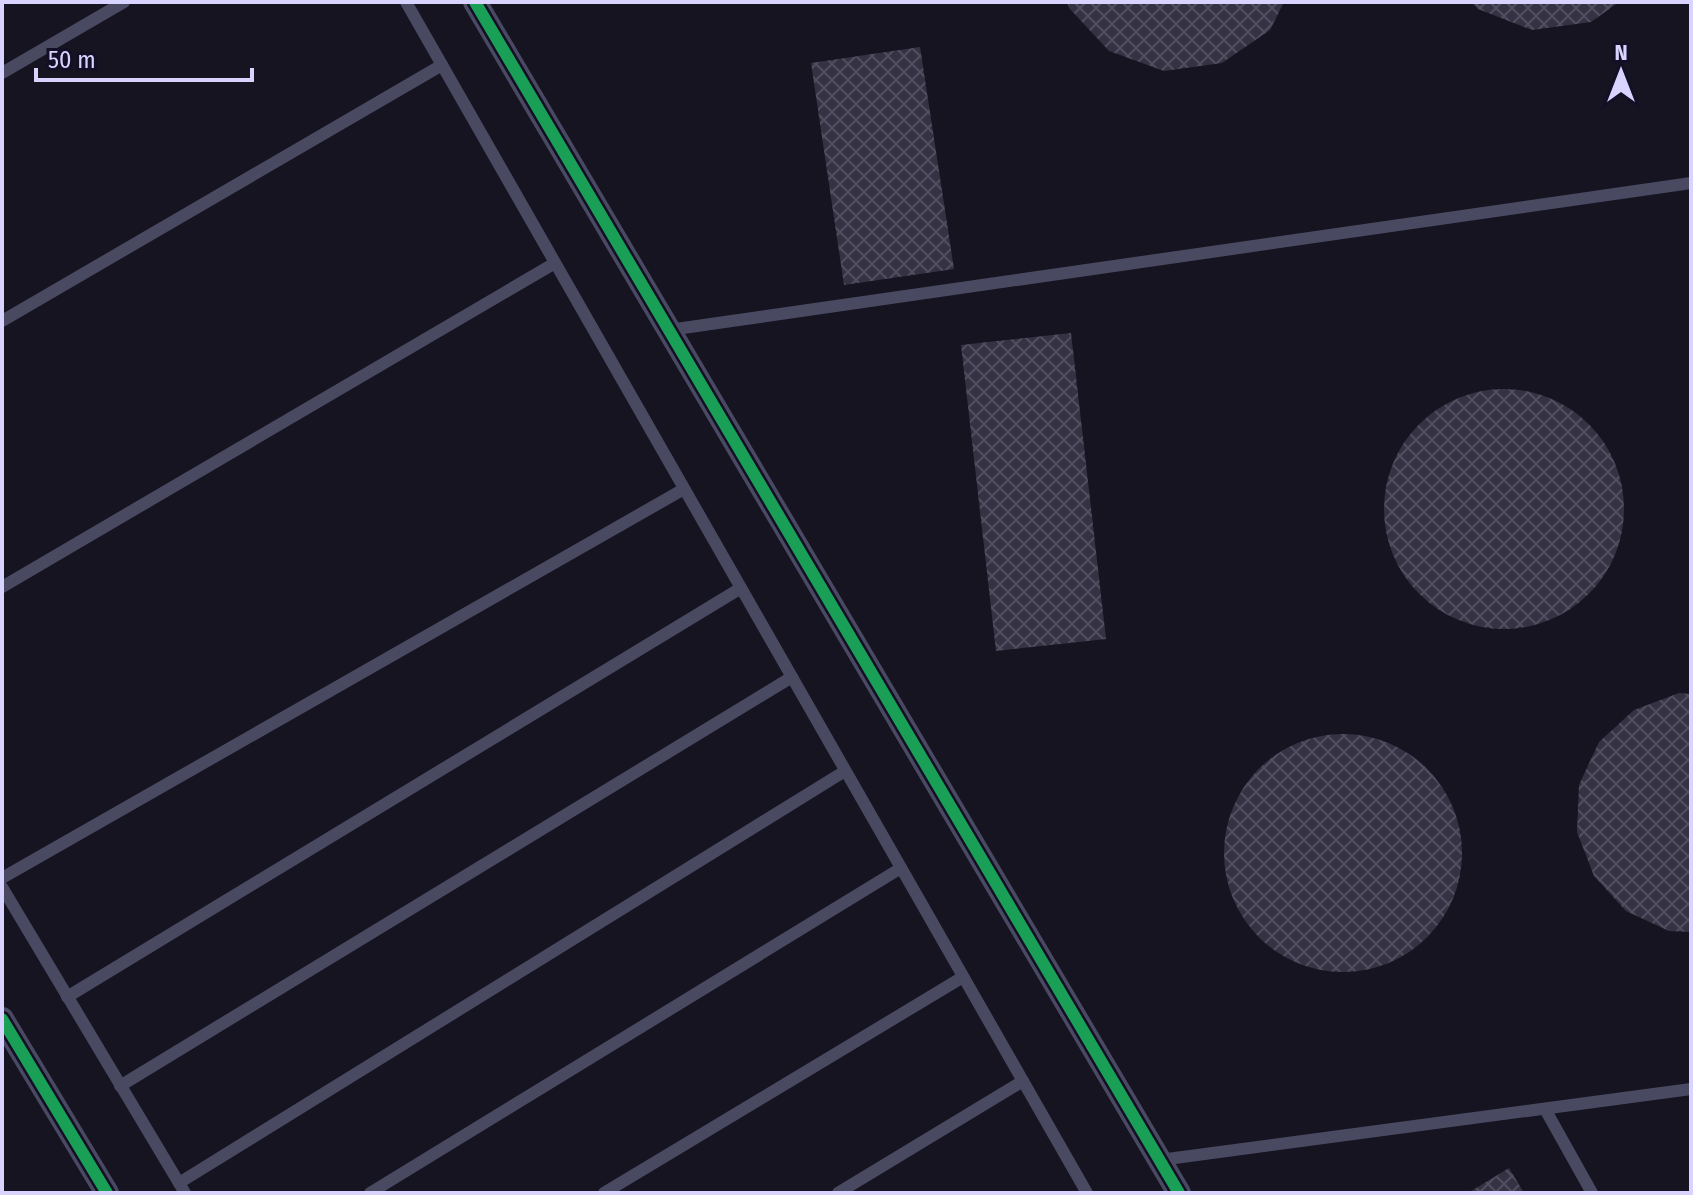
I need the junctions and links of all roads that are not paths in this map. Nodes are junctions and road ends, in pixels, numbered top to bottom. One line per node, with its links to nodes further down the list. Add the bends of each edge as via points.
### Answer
1 (124, 2): 5 (lane)
2 (406, 2): 4 (lane)
3 (475, 2): 9 (street)
4 (442, 65): 7 (lane); 8 (lane)
5 (2, 73)
6 (1691, 183): 9 (lane)
7 (555, 263): 10 (lane); 11 (lane)
8 (2, 321)
9 (669, 330): 25 (street)
10 (684, 489): 12 (lane); 16 (lane)
11 (2, 587)
12 (741, 588): 13 (lane); 19 (lane)
13 (792, 677): 14 (lane); 22 (lane)
14 (845, 771): 15 (lane); 26 (lane)
15 (901, 868): 18 (lane); 29 (lane)
16 (2, 878)
17 (2, 887): 19 (lane)
18 (963, 977): 21 (lane); 30 (lane)
19 (67, 997): 22 (lane)
20 (2, 1019): 28 (street)
21 (1023, 1081): 27 (lane); 31 (lane)
22 (120, 1086): 26 (lane)
23 (1691, 1089): 24 (lane)
24 (1545, 1109): 25 (lane); 33 (lane)
25 (1160, 1160): 32 (street)
26 (182, 1188)
27 (1081, 1191)
28 (107, 1193)
29 (370, 1193)
30 (604, 1193)
31 (838, 1193)
32 (1179, 1193)
33 (1592, 1193)

